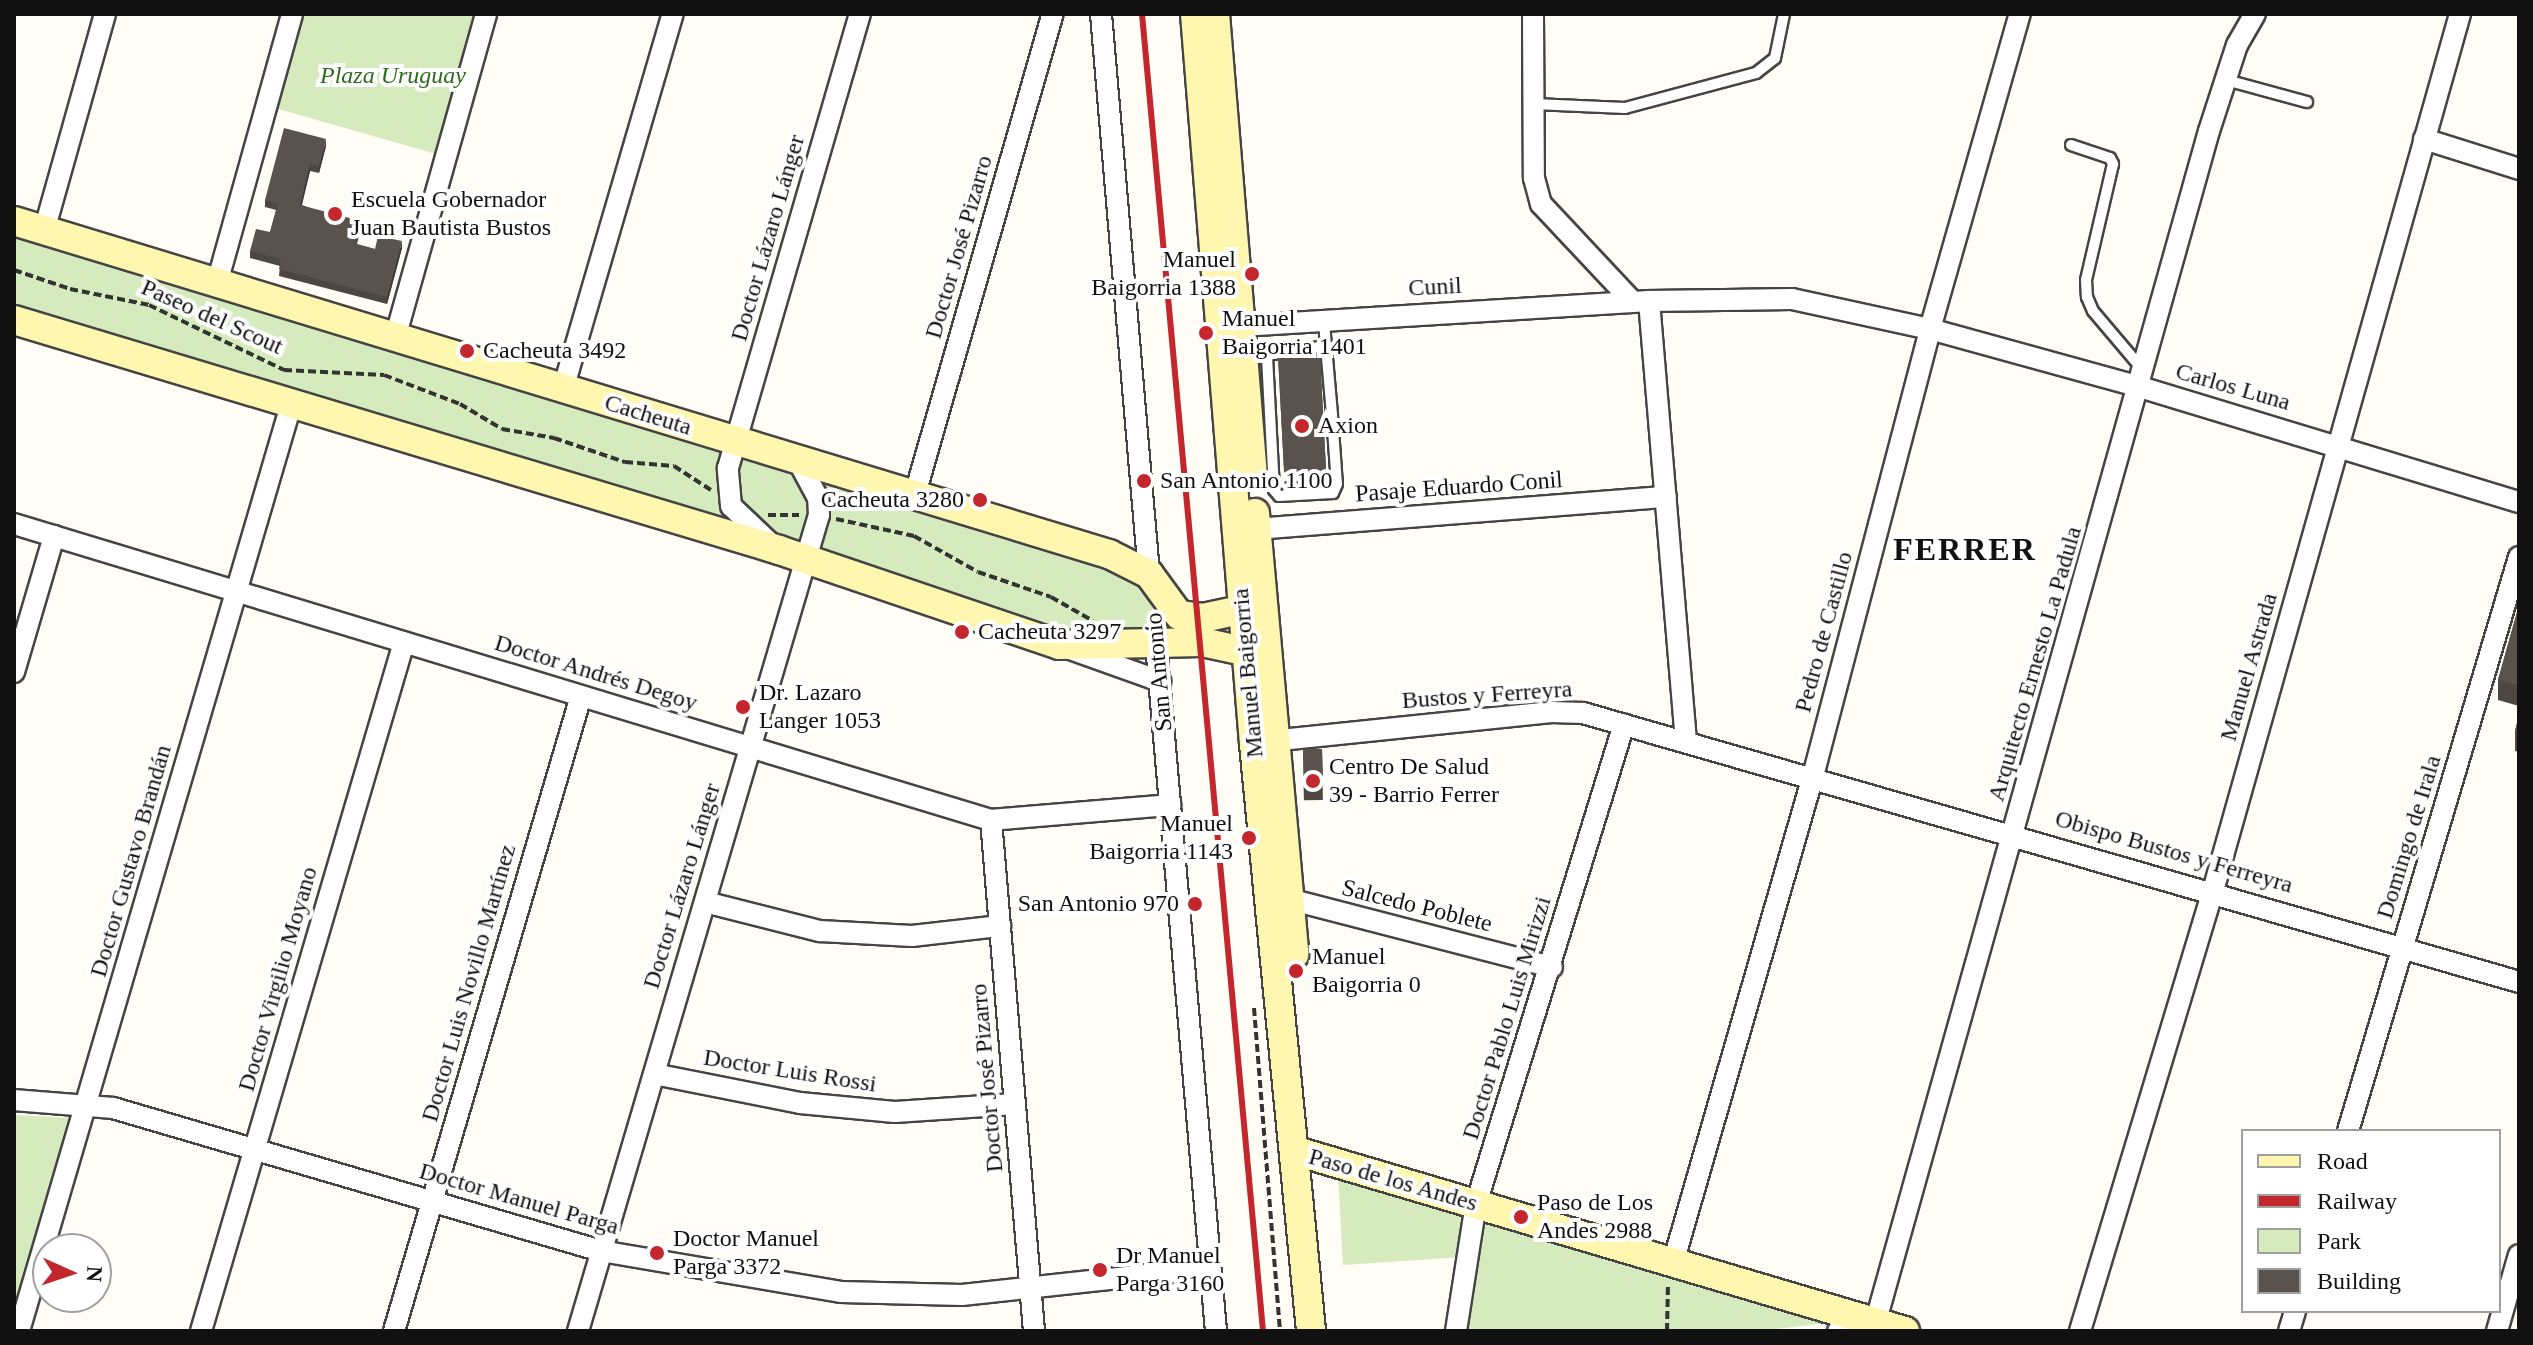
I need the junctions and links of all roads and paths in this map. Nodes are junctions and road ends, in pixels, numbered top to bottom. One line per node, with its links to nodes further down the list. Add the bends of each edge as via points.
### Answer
1 (105, 14): 22 (street)
2 (292, 14): 24 (street)
3 (486, 14): 30 (street)
4 (673, 14): 34 (street)
5 (860, 14): 40 (street, Doctor Lázaro Lánger)
6 (1053, 14): 44 (street, Doctor José Pizarro)
7 (1101, 14): 55 (street, San Antonio)
8 (1195, 14): 33 (street, Manuel Baigorria)
9 (1215, 14): 28 (street, Manuel Baigorria)
10 (1533, 14): 17 (street)
11 (1784, 14): 17 (lane, via 1775,58 1756,73 1625,108)
12 (2020, 14): 29 (street, Pedro de Castillo)
13 (2255, 14): 15 (street, Arquitecto Ernesto La Padula)
14 (2460, 14): 18 (street, Manuel Astrada)
15 (2226, 80): 16 (lane); 32 (street, Arquitecto Ernesto La Padula)
16 (2307, 102)
17 (1534, 104): 25 (street, via 1534,178 1541,204)
18 (2424, 139): 20 (street); 41 (street, Manuel Astrada)
19 (2071, 145): 32 (lane, via 2110,158 2113,164 2086,280 2087,297)
20 (2519, 169)
21 (14, 221): 22 (street, Cacheuta)
22 (44, 231): 24 (street, Cacheuta)
23 (14, 270): 47 (path, Paseo del Scout, via 70,289 149,305 284,370 384,375 460,404 502,429 554,438 625,462 674,466)
24 (217, 283): 30 (street, Cacheuta)
25 (1641, 301): 27 (street, Cunil); 29 (street, Cunil, via 1792,299); 45 (street)
26 (14, 320): 35 (street)
27 (1324, 320): 28 (street, Cunil); 31 (lane)
28 (1241, 326): 33 (street, Manuel Baigorria)
29 (1930, 329): 32 (street, Carlos Luna); 70 (street, Pedro de Castillo)
30 (395, 338): 34 (street, Cacheuta)
31 (1326, 346): 33 (lane, via 1267,355); 36 (lane)
32 (2142, 380): 41 (street, Carlos Luna); 73 (street, Arquitecto Ernesto La Padula)
33 (1246, 383): 39 (street, Manuel Baigorria); 39 (lane)
34 (563, 389): 40 (street, Cacheuta)
35 (291, 405): 52 (street); 56 (street, Doctor Gustavo Brandán)
36 (1332, 415): 37 (lane); 42 (lane, via 1337,484 1333,493 1275,494)
37 (1316, 416)
38 (1285, 418): 39 (lane)
39 (1249, 421): 42 (street, Manuel Baigorria); 42 (lane)
40 (735, 440): 43 (street, Cacheuta); 47 (street, Doctor Lázaro Lánger, via 728,468)
41 (2338, 445): 46 (street, Carlos Luna); 74 (street, Manuel Astrada)
42 (1251, 454): 50 (street, Manuel Baigorria); 57 (street, Manuel Baigorria)
43 (797, 459): 44 (street, Cacheuta); 48 (street, via 818,498)
44 (915, 494): 55 (street, Cacheuta, via 1109,554)
45 (1666, 497): 50 (street, Pasaje Eduardo Conil); 67 (street)
46 (2519, 502)
47 (731, 506): 48 (path, Paseo del Scout, via 757,515); 52 (street)
48 (819, 515): 54 (street, Doctor Lázaro Lánger); 58 (path, Paseo del Scout, via 914,536 978,572 1051,597)
49 (14, 524): 51 (street, Doctor Andrés Degoy)
50 (1256, 529): 57 (street, Manuel Baigorria)
51 (54, 536): 56 (street, Doctor Andrés Degoy); 63 (street)
52 (779, 550): 54 (street)
53 (2519, 557): 78 (street, Domingo de Irala)
54 (806, 559): 61 (street); 69 (street, Doctor Lázaro Lánger)
55 (1149, 574): 57 (street, Cacheuta, via 1179,615 1203,618); 60 (street, San Antonio)
56 (236, 591): 59 (street, Doctor Andrés Degoy); 83 (street, Doctor Gustavo Brandán)
57 (1253, 605): 62 (street, Manuel Baigorria)
58 (1097, 624)
59 (404, 642): 65 (street, Doctor Andrés Degoy); 86 (street, Doctor Virgilio Moyano)
60 (1156, 644): 61 (street); 62 (street, via 1202,642); 64 (street, San Antonio)
61 (1059, 645): 64 (street)
62 (1257, 654): 68 (street, Manuel Baigorria)
63 (14, 672)
64 (1160, 681): 71 (street, San Antonio)
65 (581, 696): 69 (street, Doctor Andrés Degoy); 88 (street, Doctor Luis Novillo Martínez)
66 (1624, 724): 67 (street, Bustos y Ferreyra); 68 (street, Bustos y Ferreyra, via 1583,713 1551,712); 79 (street, Doctor Pablo Luis Mirizzi)
67 (1686, 740): 70 (street, Bustos y Ferreyra)
68 (1264, 742): 75 (street, Manuel Baigorria)
69 (751, 748): 72 (street, Doctor Andrés Degoy); 76 (street, Doctor Lázaro Lánger)
70 (1813, 776): 73 (street, Obispo Bustos y Ferreyra); 93 (street, Pedro de Castillo)
71 (1170, 805): 72 (street, Doctor Andrés Degoy); 92 (street, San Antonio)
72 (991, 820): 77 (street, Doctor José Pizarro)
73 (2014, 834): 74 (street, Obispo Bustos y Ferreyra); 95 (street, Arquitecto Ernesto La Padula)
74 (2213, 891): 78 (street, Obispo Bustos y Ferreyra); 108 (street, Manuel Astrada)
75 (1279, 897): 79 (street, Salcedo Poblete); 87 (street, Manuel Baigorria)
76 (705, 902): 77 (street, via 820,931 912,936); 81 (street, Doctor Lázaro Lánger)
77 (1000, 926): 84 (street, Doctor José Pizarro)
78 (2403, 945): 80 (street, Obispo Bustos y Ferreyra); 85 (street, Domingo de Irala)
79 (1552, 967): 89 (street, Doctor Pablo Luis Mirizzi)
80 (2519, 982)
81 (654, 1074): 84 (street, Doctor Luis Rossi, via 800,1103 895,1112); 90 (street, Doctor Lázaro Lánger)
82 (14, 1100): 83 (street, Doctor Manuel Parga)
83 (88, 1102): 86 (street, Doctor Manuel Parga); 96 (street, Doctor Gustavo Brandán)
84 (1015, 1104): 94 (street, Doctor José Pizarro)
85 (2349, 1129)
86 (255, 1149): 88 (street, Doctor Manuel Parga); 97 (street, Doctor Virgilio Moyano)
87 (1304, 1153): 89 (street, Paso de los Andes); 102 (street, Manuel Baigorria); 103 (street, Manuel Baigorria)
88 (432, 1202): 90 (street, Doctor Manuel Parga); 98 (street, Doctor Luis Novillo Martínez)
89 (1476, 1204): 93 (street, Paso de los Andes); 104 (street, Doctor Pablo Luis Mirizzi)
90 (601, 1251): 94 (street, Doctor Manuel Parga, via 865,1295 933,1297); 99 (street, Doctor Lázaro Lánger)
91 (2519, 1255): 109 (street)
92 (1211, 1268): 94 (street, Doctor Manuel Parga); 101 (street, San Antonio)
93 (1670, 1268): 95 (street, Paso de los Andes); 105 (path)
94 (1031, 1288): 100 (street, Doctor José Pizarro)
95 (1871, 1324): 106 (street); 107 (street, Paso de los Andes)
96 (19, 1331)
97 (201, 1331)
98 (394, 1331)
99 (578, 1331)
100 (1034, 1331)
101 (1216, 1331)
102 (1311, 1331)
103 (1328, 1331)
104 (1456, 1331)
105 (1667, 1331)
106 (1838, 1331)
107 (1905, 1331)
108 (2080, 1331)
109 (2497, 1331)

